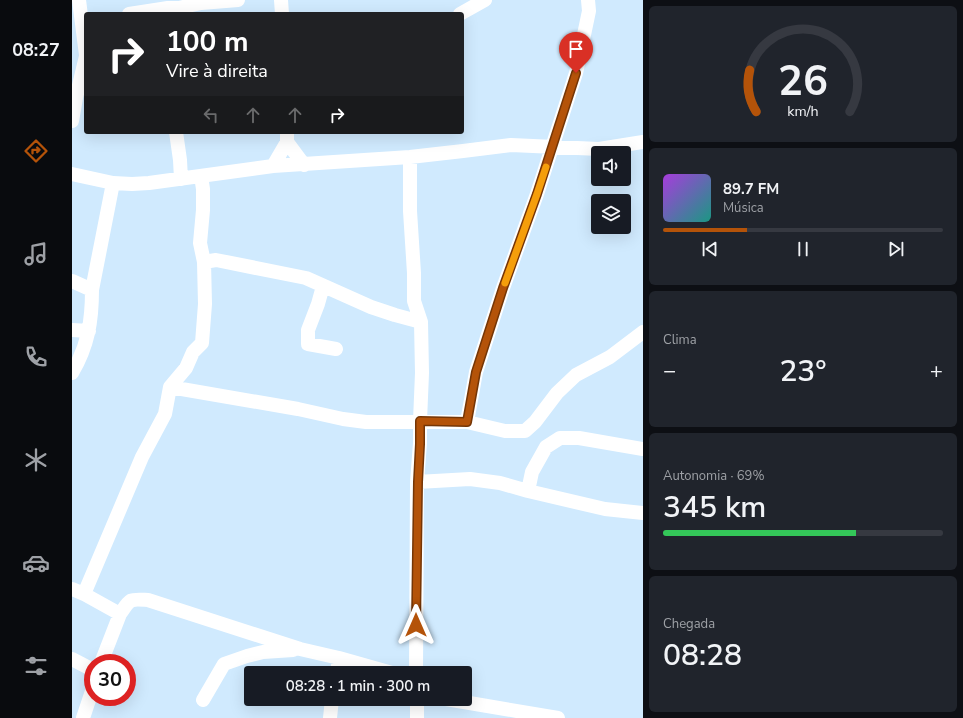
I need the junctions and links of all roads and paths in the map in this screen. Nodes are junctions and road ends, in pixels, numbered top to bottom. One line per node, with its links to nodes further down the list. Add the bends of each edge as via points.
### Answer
1 (80, 0): 10 (street)
2 (238, 0): 6 (street)
3 (281, 0): 8 (street)
4 (485, 0): 9 (street)
5 (588, 0): 17 (street, via 589,12 576,73)
6 (179, 7): 7 (street)
7 (142, 12)
8 (282, 12)
9 (464, 12)
10 (80, 19): 11 (street)
11 (84, 43)
12 (84, 64): 13 (street)
13 (72, 121)
14 (176, 134): 23 (street)
15 (287, 137): 19 (street); 20 (street)
16 (643, 142): 17 (street, via 598,149)
17 (552, 147): 18 (street, via 511,145); 37 (street, via 476,372)
18 (410, 157): 19 (street); 29 (street, via 414,300)
19 (304, 165): 20 (street)
20 (273, 166): 22 (street)
21 (72, 174): 24 (street)
22 (201, 176): 23 (street); 25 (street, via 203,189 200,243)
23 (181, 179): 24 (street, via 132,184)
24 (113, 183): 28 (street)
25 (204, 262): 27 (street, via 216,260 306,278); 35 (street, via 205,304 202,343)
26 (72, 282): 28 (street)
27 (323, 286): 29 (street, via 395,316); 33 (street, via 308,330 308,344)
28 (92, 290): 31 (street)
29 (421, 322): 36 (street)
30 (72, 330): 31 (street)
31 (89, 331): 34 (street, via 86,345)
32 (643, 332): 37 (street, via 610,357 576,375 525,431 505,431)
33 (336, 349)
34 (72, 373)
35 (170, 387): 36 (street, via 350,420); 42 (street, via 165,414)
36 (420, 421): 37 (street); 39 (street)
37 (467, 422)
38 (643, 449): 40 (street, via 579,438 560,438 546,447 532,472)
39 (418, 482): 40 (street, via 470,479); 51 (street)
40 (528, 490): 41 (street, via 605,509)
41 (643, 513)
42 (78, 592): 43 (street)
43 (120, 614): 44 (street, via 128,602 134,599 148,600); 45 (street)
44 (300, 649): 46 (street); 52 (street, via 263,652 224,664)
45 (104, 654)
46 (339, 658): 49 (street); 50 (street)
47 (72, 659): 48 (street)
48 (84, 665)
49 (338, 666)
50 (367, 666)
51 (416, 666)
52 (203, 700)
53 (472, 703): 60 (street)
54 (87, 706): 57 (street)
55 (331, 706): 58 (street)
56 (417, 706): 59 (street)
57 (83, 718)
58 (330, 718)
59 (417, 718)
60 (558, 718)

